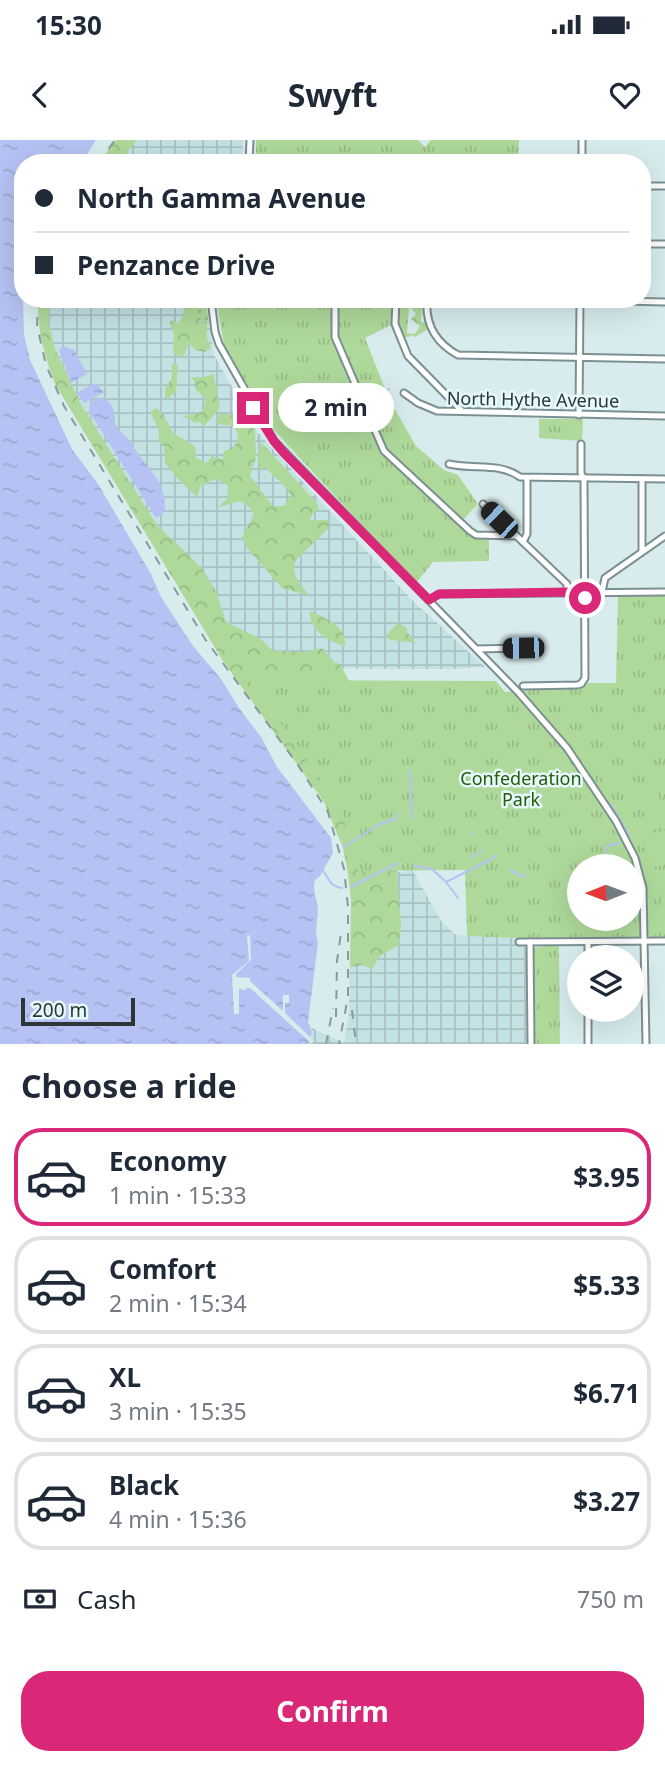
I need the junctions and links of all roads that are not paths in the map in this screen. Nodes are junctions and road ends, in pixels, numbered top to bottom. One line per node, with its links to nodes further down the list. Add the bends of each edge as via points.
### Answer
1 (212, 308): 27 (street, via 219,344 274,441)
2 (335, 308): 19 (street, via 335,337 384,451 477,536)
3 (396, 308): 9 (street, via 395,324 408,356)
4 (426, 308): 6 (street, via 431,329 458,355)
5 (580, 308): 6 (street)
6 (580, 357): 7 (street); 10 (street)
7 (665, 359)
8 (404, 393): 9 (street, North Hythe Avenue, via 438,411)
9 (463, 412): 10 (street, North Hythe Avenue)
10 (579, 415): 11 (street, North Hythe Avenue)
11 (665, 416)
12 (581, 444): 15 (street)
13 (449, 464): 14 (street, via 508,469)
14 (527, 478): 15 (street); 21 (street)
15 (584, 479): 16 (street); 24 (street)
16 (642, 479): 17 (street); 22 (street)
17 (665, 479)
18 (483, 503): 19 (street)
19 (516, 536): 21 (street)
20 (665, 536): 22 (street)
21 (523, 542): 23 (street, via 567,584)
22 (642, 551): 25 (street, via 605,578)
23 (567, 592): 24 (street); 27 (street, via 439,594)
24 (585, 592): 25 (street); 30 (street, via 584,681)
25 (602, 592): 26 (street)
26 (665, 592)
27 (429, 600): 28 (street)
28 (477, 649): 29 (street); 31 (street, via 567,748 623,833 642,883)
29 (529, 650)
30 (523, 686)
31 (645, 941): 32 (street); 35 (street); 39 (street)
32 (665, 941)
33 (519, 942): 34 (street)
34 (530, 942): 35 (street); 37 (street)
35 (588, 942)
36 (588, 1022): 38 (street)
37 (531, 1044)
38 (588, 1044)
39 (646, 1044)

